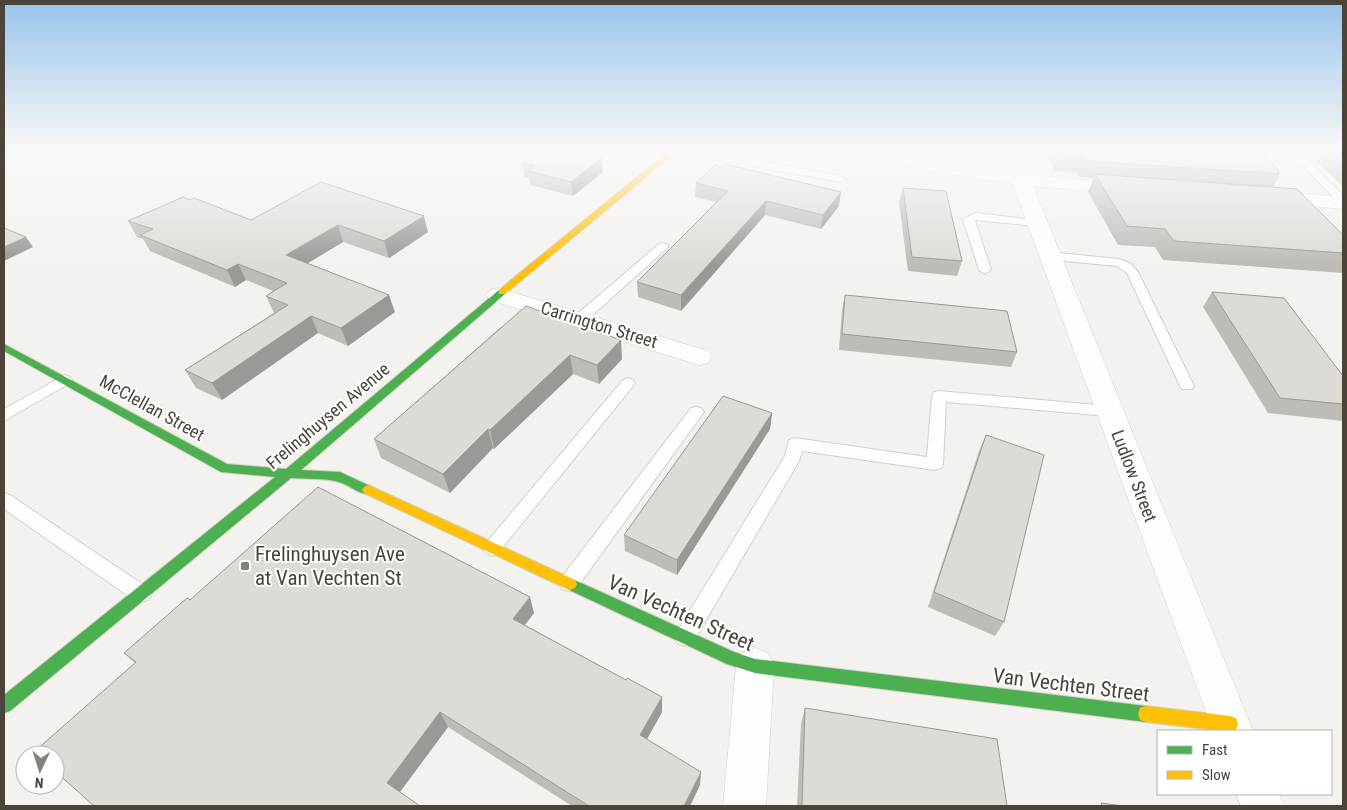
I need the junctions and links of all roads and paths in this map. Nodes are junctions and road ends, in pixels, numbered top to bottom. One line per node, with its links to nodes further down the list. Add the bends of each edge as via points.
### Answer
1 (629, 189): 12 (main road, Frelinghuysen Avenue)
2 (1025, 189): 8 (street, Ludlow Street)
3 (1285, 189): 7 (street)
4 (1330, 189): 6 (lane)
5 (1255, 196): 7 (street)
6 (1343, 202): 7 (street)
7 (1299, 205)
8 (1035, 222): 10 (street, Ludlow Street); 11 (lane, via 976,216 969,219)
9 (663, 246): 13 (lane)
10 (1048, 256): 18 (lane, via 1126,266 1132,272); 19 (street, Ludlow Street)
11 (985, 270)
12 (498, 295): 13 (street, Carrington Street); 22 (main road, Frelinghuysen Avenue)
13 (580, 318): 15 (street, Carrington Street)
14 (4, 347): 16 (main road, McClellan Street)
15 (699, 357)
16 (65, 380): 21 (lane); 22 (main road, McClellan Street, via 225,469)
17 (628, 383): 24 (lane)
18 (1187, 386)
19 (1108, 410): 27 (lane, via 939,396 935,464 795,444 793,457); 30 (street, Ludlow Street)
20 (696, 412): 25 (lane)
21 (4, 416)
22 (290, 472): 24 (main road, Van Vechten Street, via 340,477); 26 (main road, Frelinghuysen Avenue)
23 (4, 500): 26 (lane)
24 (492, 548): 25 (main road, Van Vechten Street)
25 (569, 583): 27 (main road, Van Vechten Street)
26 (141, 594): 29 (main road, Frelinghuysen Avenue)
27 (685, 637): 28 (main road, Van Vechten Street)
28 (755, 666): 30 (main road, Van Vechten Street); 31 (street)
29 (4, 705)
30 (1231, 727)
31 (744, 806)

